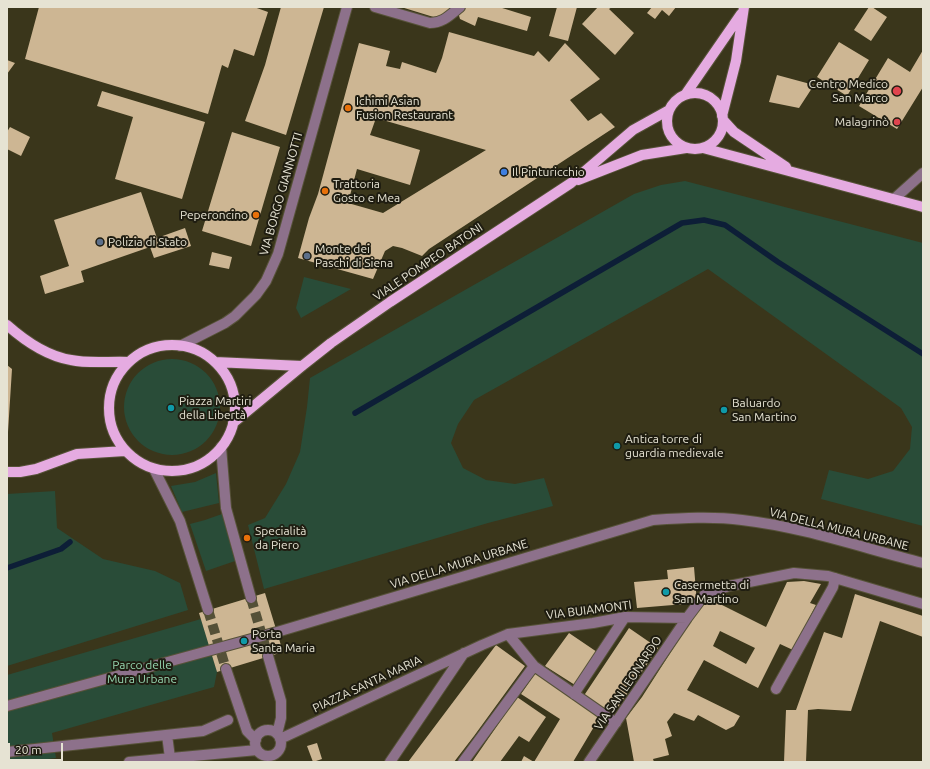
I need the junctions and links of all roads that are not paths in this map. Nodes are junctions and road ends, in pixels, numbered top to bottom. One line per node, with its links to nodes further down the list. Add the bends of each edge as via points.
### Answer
1 (347, 7): 16 (street, VIA BORGO GIANNOTTI, via 278,254 266,281 256,295 230,319)
2 (375, 7): 3 (street, via 436,23)
3 (460, 7)
4 (743, 9): 5 (main road); 7 (main road, via 736,61)
5 (685, 95): 6 (main road, via 675,100); 7 (main road, via 707,95 719,106)
6 (669, 110): 8 (main road, via 666,119 669,133 678,144); 12 (main road, VIALE POMPEO BATONI, via 633,130)
7 (723, 118): 9 (main road, via 718,137); 11 (main road, via 734,132)
8 (686, 148): 9 (main road); 12 (main road, VIALE POMPEO BATONI, via 642,155)
9 (703, 148): 11 (main road)
10 (923, 173): 13 (street)
11 (796, 174): 13 (main road)
12 (571, 183): 19 (main road, VIALE POMPEO BATONI, via 390,302)
13 (894, 199): 14 (main road)
14 (923, 207)
15 (7, 325): 17 (main road, via 32,344 70,360)
16 (180, 346): 17 (main road, via 152,348); 18 (main road, via 199,351)
17 (129, 362): 22 (main road, via 114,383 109,404 113,432)
18 (215, 362): 19 (main road); 20 (main road, via 231,388 235,404)
19 (302, 366): 20 (main road, VIALE POMPEO BATONI)
20 (233, 423): 21 (main road)
21 (221, 447): 23 (main road, via 211,458 191,468 174,472); 27 (street, via 226,508)
22 (126, 451): 23 (main road, via 138,462); 24 (main road, via 77,454 36,469)
23 (154, 469): 29 (street, via 180,521)
24 (7, 472)
25 (923, 563): 40 (street, VIA DELLA MURA URBANE, via 788,527 714,518 653,520 277,632)
26 (836, 578): 28 (street); 31 (street, via 794,573 729,586 705,594); 38 (street)
27 (251, 598)
28 (923, 604)
29 (208, 610)
30 (625, 616): 31 (street, VIA BUIAMONTI); 32 (street, VIA BUIAMONTI, via 593,623); 39 (street)
31 (687, 618): 42 (street, VIA SAN LEONARDO)
32 (508, 634): 33 (street, VIA BUIAMONTI); 36 (street)
33 (482, 645): 34 (street, PIAZZA SANTA MARIA)
34 (464, 653): 44 (street, PIAZZA SANTA MARIA); 50 (street)
35 (268, 656): 44 (street, via 281,702)
36 (534, 666): 39 (street); 51 (street)
37 (226, 669): 45 (street, via 247,731)
38 (776, 689)
39 (574, 694): 42 (street)
40 (7, 706)
41 (228, 720): 43 (street, via 203,731)
42 (616, 722): 52 (street, VIA SAN LEONARDO)
43 (167, 735): 46 (street); 47 (street)
44 (278, 737): 45 (street, via 271,731 264,731 259,734); 48 (street, via 279,749)
45 (256, 745): 47 (street); 48 (street, via 265,756)
46 (7, 752)
47 (170, 758): 49 (street)
48 (274, 759)
49 (129, 762)
50 (390, 762)
51 (463, 762)
52 (589, 762)

